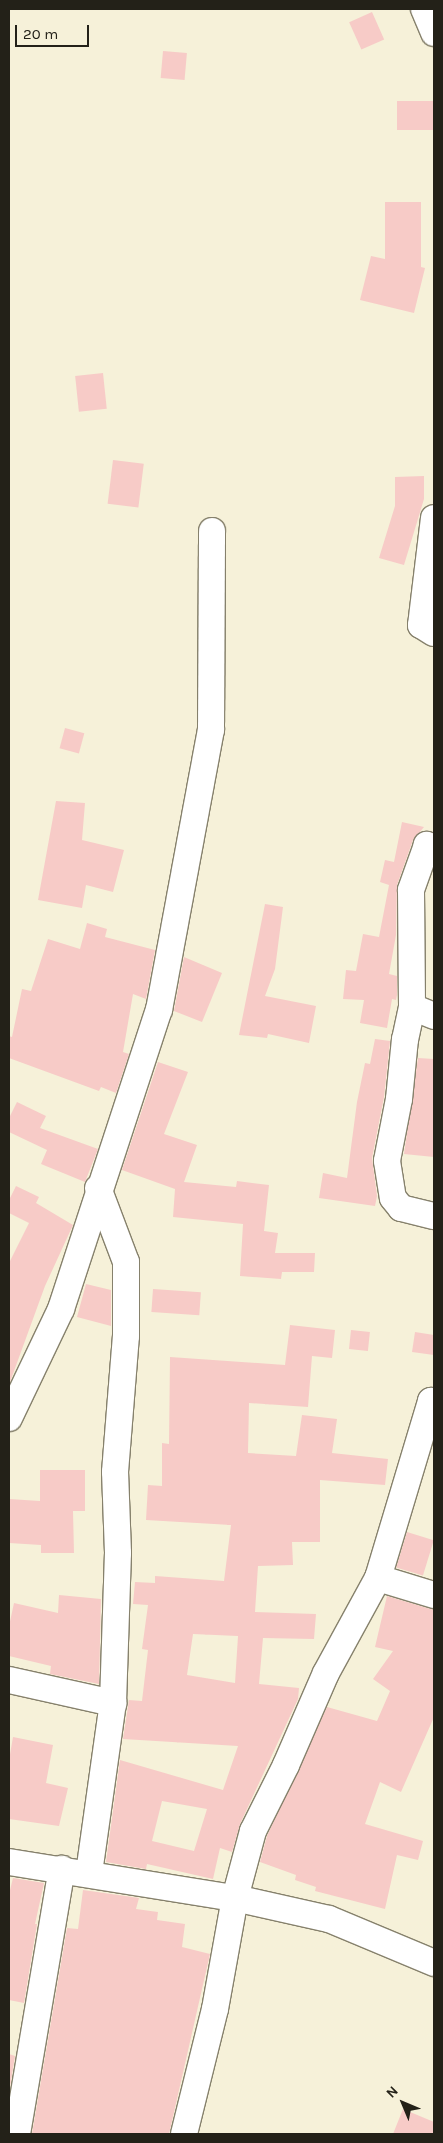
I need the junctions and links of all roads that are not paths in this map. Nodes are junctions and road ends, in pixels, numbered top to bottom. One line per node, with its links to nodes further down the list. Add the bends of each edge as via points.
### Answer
1 (424, 9): 2 (street)
2 (434, 33)
3 (434, 518): 5 (street, via 421,624)
4 (212, 531): 8 (street, via 211,730 159,1010)
5 (434, 632)
6 (434, 848): 7 (street, via 426,845 411,890)
7 (423, 1011): 9 (street, via 404,1040 399,1098 388,1162 392,1198 401,1208)
8 (98, 1188): 11 (street, via 61,1309); 15 (street, via 126,1262 126,1336 115,1472 118,1554)
9 (434, 1216)
10 (434, 1402): 12 (street, via 431,1401)
11 (9, 1418)
12 (378, 1578): 13 (street); 19 (street, via 326,1673 253,1831)
13 (434, 1594)
14 (9, 1680): 15 (street)
15 (113, 1703): 18 (street)
16 (9, 1862): 17 (street)
17 (62, 1870): 18 (street); 21 (street)
18 (88, 1873): 19 (street)
19 (235, 1898): 20 (street, via 329,1919); 22 (street, via 215,2009)
20 (434, 1963)
21 (17, 2134)
22 (184, 2134)

